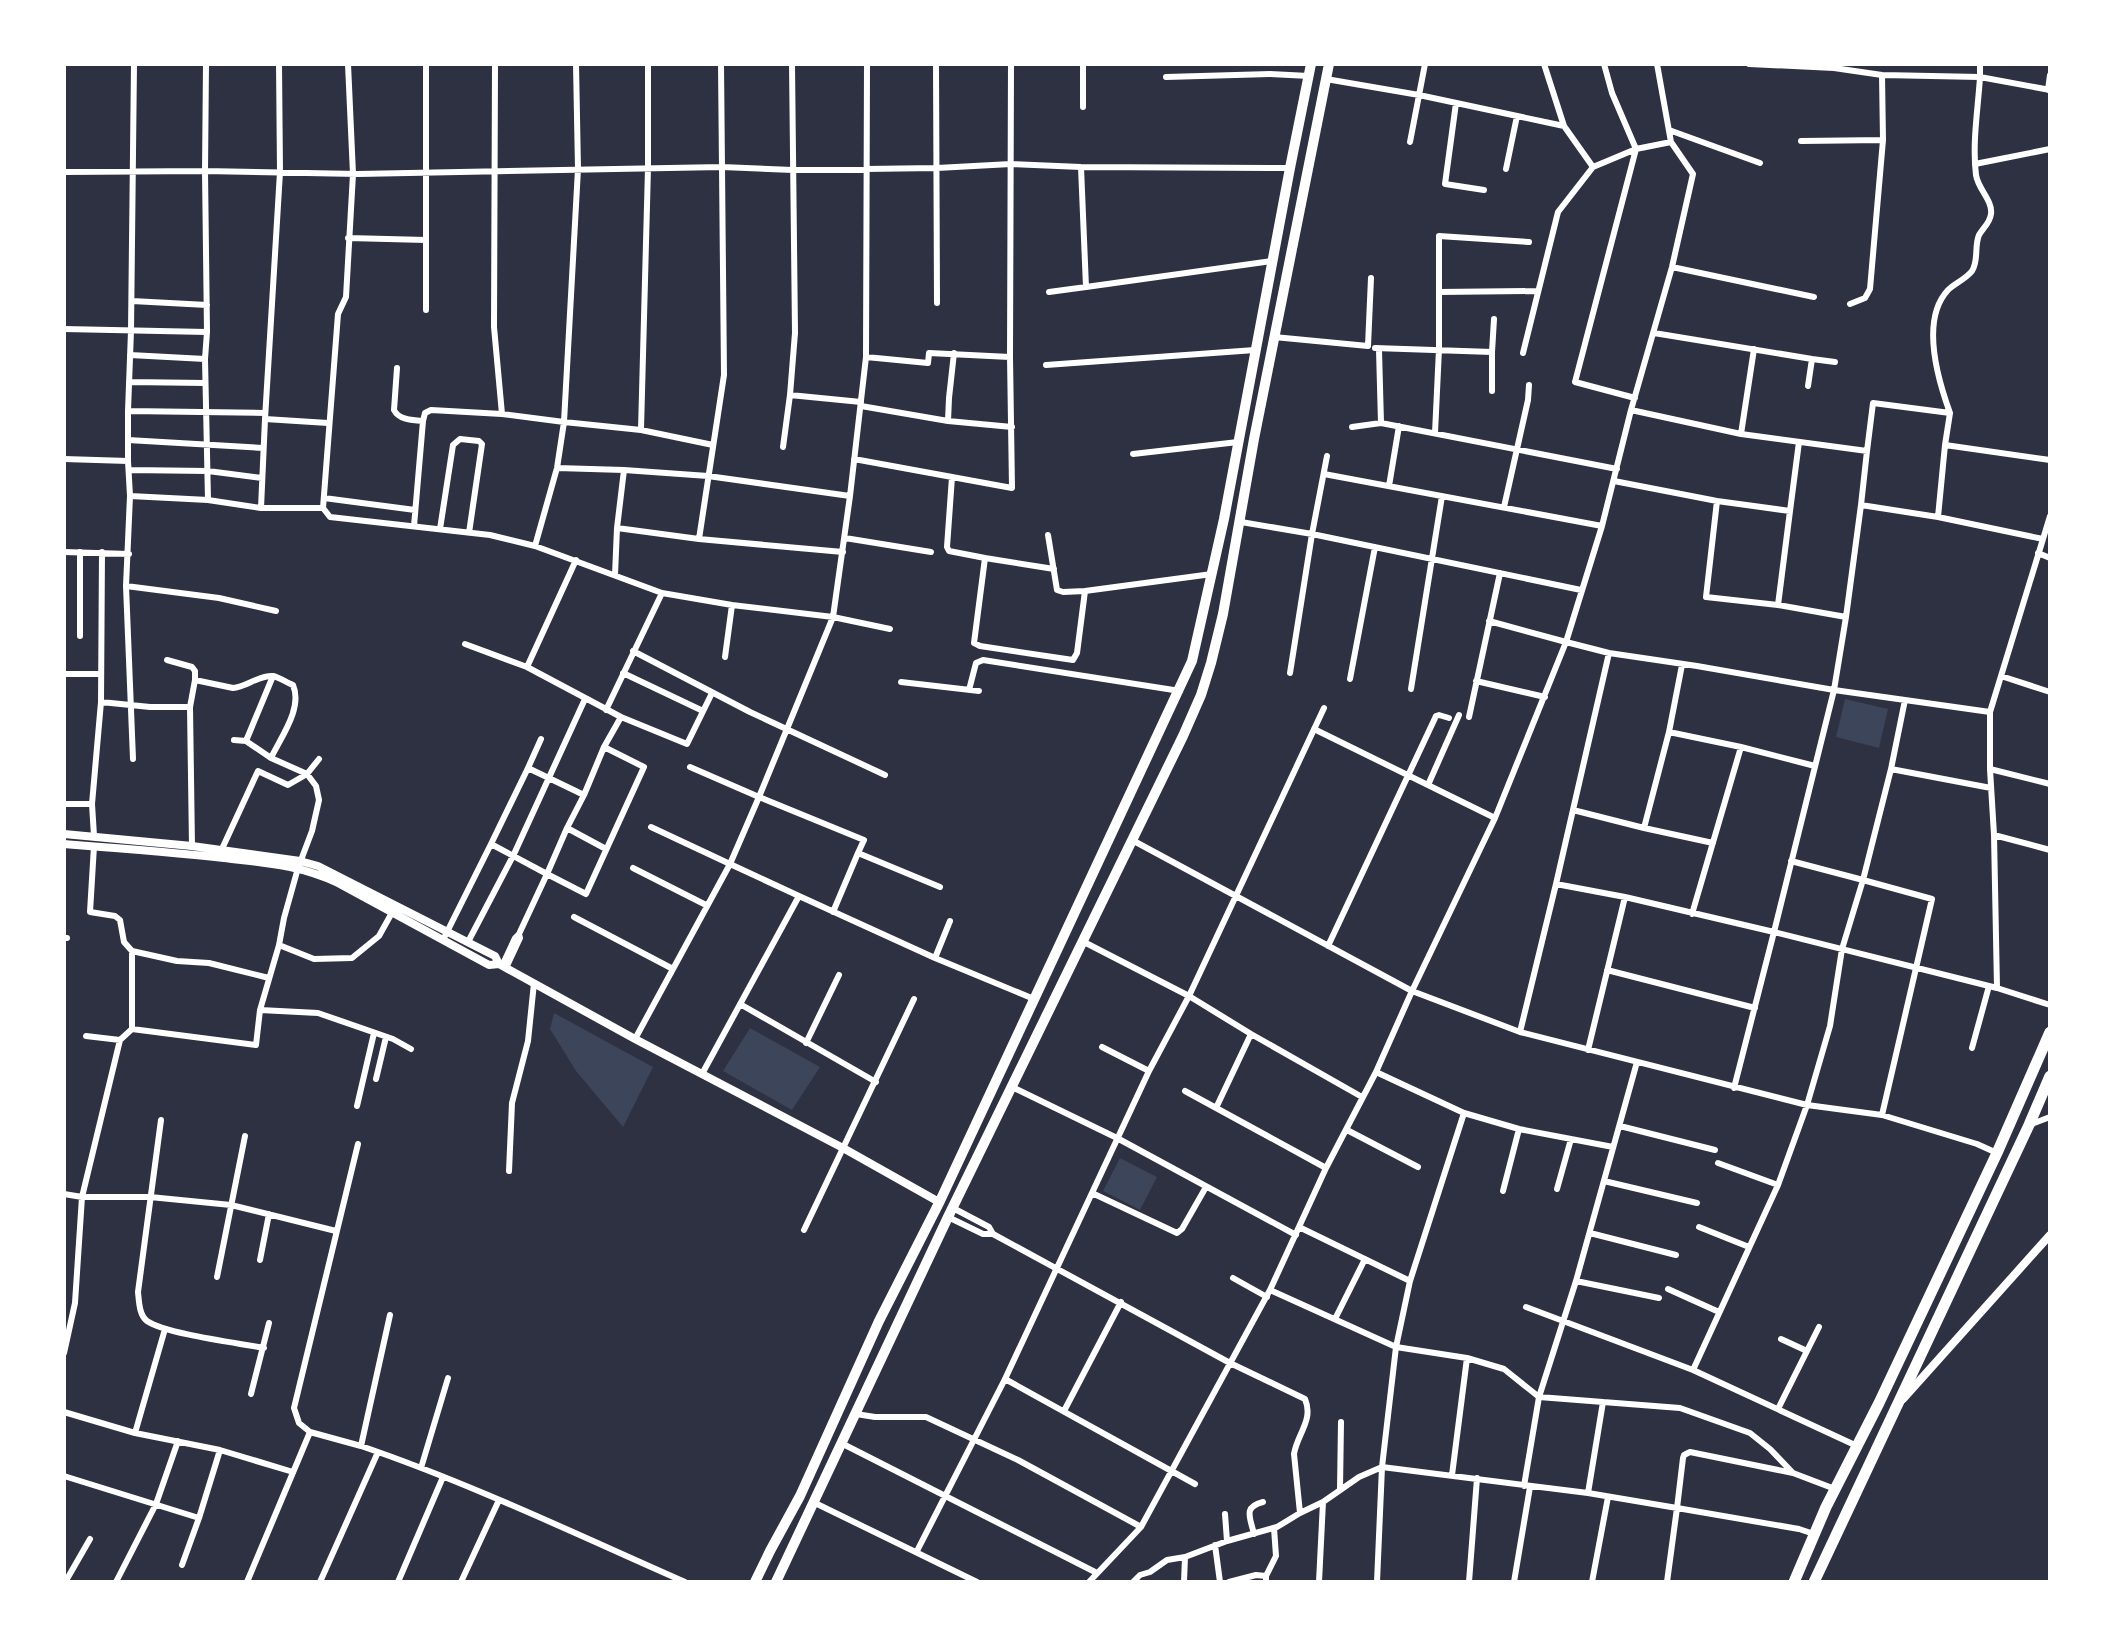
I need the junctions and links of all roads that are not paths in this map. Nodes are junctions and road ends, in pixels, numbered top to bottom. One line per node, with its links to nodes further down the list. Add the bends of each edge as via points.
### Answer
1 (134, 64): 59 (street)
2 (206, 64): 60 (street)
3 (279, 64): 62 (street)
4 (348, 64): 64 (street)
5 (426, 64): 63 (street)
6 (495, 64): 57 (street)
7 (576, 64): 54 (street)
8 (648, 64): 51 (street)
9 (721, 64): 48 (street)
10 (792, 64): 58 (street)
11 (867, 64): 55 (street)
12 (936, 64): 52 (street)
13 (1011, 64): 46 (street)
14 (1083, 64): 35 (street)
15 (1311, 64): 28 (main road)
16 (1329, 64): 31 (main road)
17 (1425, 64): 33 (street)
18 (1544, 64): 37 (street)
19 (1604, 64): 43 (street)
20 (1657, 64): 38 (street)
21 (1749, 64): 24 (street)
22 (1907, 64): 26 (street)
23 (1980, 64): 30 (street)
24 (1834, 66): 25 (street)
25 (1882, 75): 26 (street); 39 (street)
26 (1906, 75): 30 (street)
27 (2050, 75): 32 (street)
28 (1309, 76): 29 (street); 53 (main road)
29 (1166, 77)
30 (1980, 77): 32 (street); 47 (street)
31 (1326, 79): 33 (street); 87 (main road)
32 (2049, 90)
33 (1419, 95): 34 (street); 41 (street)
34 (1456, 103): 36 (street); 65 (street, via 1445,184)
35 (1083, 107)
36 (1517, 116): 37 (street); 56 (street)
37 (1564, 126): 50 (street)
38 (1669, 130): 42 (street); 45 (street)
39 (1883, 140): 40 (street); 79 (street, via 1870,289 1865,298)
40 (1801, 141)
41 (1410, 142)
42 (1671, 142): 43 (street); 70 (street, via 1693,174)
43 (1636, 149): 50 (street); 110 (street, via 1575,382)
44 (2050, 149): 47 (street)
45 (1760, 163)
46 (1011, 164): 49 (street); 52 (street); 98 (street)
47 (1975, 164): 115 (street, via 1991,215 1978,237 1971,273 1948,290 1935,319 1939,384)
48 (722, 167): 51 (street); 58 (street); 133 (street, via 724,375)
49 (1081, 167): 53 (street); 72 (street)
50 (1593, 167): 73 (street, via 1558,212)
51 (648, 168): 54 (street); 126 (street)
52 (937, 168): 55 (street); 78 (street)
53 (1290, 168): 69 (main road)
54 (578, 169): 57 (street); 120 (street)
55 (868, 169): 58 (street); 97 (street)
56 (1506, 169)
57 (496, 170): 63 (street); 116 (street, via 494,327)
58 (793, 170): 109 (street, via 795,333)
59 (133, 171): 60 (street); 61 (street); 77 (street)
60 (205, 171): 62 (street); 80 (street)
61 (64, 172)
62 (280, 172): 64 (street); 117 (street)
63 (426, 172): 64 (street); 67 (street)
64 (353, 174): 66 (street)
65 (1484, 190)
66 (348, 238): 67 (street); 121 (street, via 346,297 338,314)
67 (426, 240): 81 (street)
68 (1529, 242): 75 (street, via 1439,236)
69 (1272, 261): 72 (street); 91 (main road)
70 (1672, 267): 76 (street); 86 (street)
71 (1371, 278): 88 (street)
72 (1086, 287): 74 (street)
73 (1537, 291): 75 (street); 95 (street)
74 (1049, 292)
75 (1439, 292): 89 (street)
76 (1814, 297)
77 (132, 301): 80 (street); 84 (street)
78 (937, 303)
79 (1850, 304)
80 (207, 305): 85 (street)
81 (426, 310)
82 (1494, 319): 93 (street)
83 (64, 329): 84 (street)
84 (131, 331): 85 (street); 96 (street)
85 (207, 332): 99 (street)
86 (1654, 333): 90 (street); 110 (street)
87 (1274, 337): 88 (street); 170 (main road)
88 (1368, 346): 92 (street)
89 (1439, 349): 92 (street); 93 (street); 127 (street)
90 (1754, 349): 100 (street); 128 (street)
91 (1255, 350): 102 (street); 130 (main road)
92 (1379, 350): 122 (street)
93 (1492, 352): 108 (street)
94 (954, 353): 97 (street, via 929,353 928,363); 98 (street); 119 (street)
95 (1523, 353)
96 (130, 355): 99 (street); 104 (street)
97 (866, 357): 111 (street)
98 (1010, 357): 124 (street)
99 (205, 359): 105 (street)
100 (1812, 359): 101 (street); 107 (street)
101 (1835, 362)
102 (1046, 365)
103 (397, 368): 118 (street, via 394,410 401,418)
104 (129, 382): 105 (street); 113 (street)
105 (205, 383): 114 (street)
106 (1529, 385): 137 (street)
107 (1808, 386)
108 (1492, 391)
109 (790, 395): 111 (street); 135 (street)
110 (1635, 398): 112 (street)
111 (861, 404): 119 (street); 142 (street)
112 (1631, 410): 128 (street); 146 (street)
113 (128, 411): 114 (street); 129 (street)
114 (206, 412): 117 (street); 132 (street)
115 (1950, 413): 134 (street); 138 (street, via 1873,403)
116 (502, 414): 118 (street, via 431,410); 120 (street)
117 (265, 416): 121 (street); 136 (street)
118 (423, 421): 166 (street)
119 (948, 421): 124 (street)
120 (564, 422): 126 (street); 145 (street)
121 (328, 423): 159 (street)
122 (1381, 423): 123 (street); 125 (street)
123 (1399, 426): 127 (street); 155 (street)
124 (1012, 427): 152 (street, via 1012,488)
125 (1352, 427)
126 (641, 430): 133 (street)
127 (1435, 433): 137 (street)
128 (1741, 434): 131 (street)
129 (128, 440): 132 (street); 144 (street)
130 (1238, 442): 139 (street); 196 (main road)
131 (1799, 442): 138 (street); 167 (street)
132 (206, 443): 136 (street); 149 (street)
133 (713, 445): 151 (street)
134 (1945, 445): 143 (street); 169 (street)
135 (783, 447)
136 (263, 448): 153 (street)
137 (1517, 448): 146 (street); 163 (street)
138 (1867, 451): 162 (street)
139 (1133, 454)
140 (1327, 456): 150 (street)
141 (64, 459): 144 (street)
142 (854, 459): 152 (street); 157 (street)
143 (2050, 460)
144 (128, 461): 147 (street)
145 (557, 468): 148 (street); 181 (street)
146 (1617, 469): 154 (street)
147 (129, 470): 149 (street); 156 (street)
148 (624, 470): 151 (street); 173 (street)
149 (208, 471): 153 (street); 160 (street)
150 (1324, 474): 155 (street); 176 (street)
151 (708, 476): 157 (street); 179 (street)
152 (952, 477): 190 (street, via 947,547)
153 (262, 478): 164 (street)
154 (1614, 481): 161 (street); 172 (street)
155 (1389, 486): 158 (street)
156 (130, 496): 160 (street); 189 (street)
157 (850, 496): 178 (street)
158 (1442, 496): 163 (street); 192 (street)
159 (324, 498): 165 (street); 166 (street)
160 (208, 500): 164 (street)
161 (1717, 501): 167 (street); 203 (street, via 1706,597)
162 (1861, 505): 169 (street); 206 (street)
163 (1504, 507): 172 (street)
164 (261, 508): 165 (street)
165 (323, 508): 171 (street, via 330,517)
166 (415, 510): 171 (street)
167 (1790, 511): 203 (street)
168 (2050, 516): 180 (street)
169 (1938, 517): 180 (street)
170 (1241, 522): 176 (street); 219 (main road)
171 (414, 526): 174 (street)
172 (1602, 526): 199 (street)
173 (617, 528): 179 (street); 197 (street)
174 (440, 529): 175 (street); 175 (street, via 453,445 460,439 479,441)
175 (469, 533): 181 (street)
176 (1312, 534): 182 (street); 221 (street)
177 (1048, 535): 194 (street)
178 (845, 538): 186 (street); 187 (street)
179 (699, 539): 186 (street)
180 (2043, 539): 188 (street)
181 (535, 546): 193 (street)
182 (1375, 547): 192 (street); 226 (street)
183 (64, 552): 184 (street)
184 (80, 552): 185 (street); 209 (street)
185 (102, 552): 189 (street); 223 (street)
186 (843, 552): 205 (street)
187 (931, 552)
188 (2038, 553): 191 (street); 225 (street)
189 (129, 554): 198 (street)
190 (985, 558): 194 (street); 200 (street, via 977,645 1075,659)
191 (2050, 558)
192 (1433, 559): 195 (street); 230 (street)
193 (576, 560): 197 (street); 217 (street)
194 (1054, 569): 200 (street, via 1057,590)
195 (1500, 573): 199 (street); 207 (street)
196 (1212, 574): 200 (street); 218 (main road)
197 (615, 575): 201 (street)
198 (126, 586): 204 (street); 241 (street)
199 (1581, 590): 210 (street)
200 (1085, 591)
201 (662, 593): 202 (street); 212 (street)
202 (732, 605): 205 (street); 214 (street)
203 (1778, 605): 206 (street)
204 (276, 611)
205 (833, 617): 208 (street); 252 (street)
206 (1846, 617): 232 (street)
207 (1489, 621): 210 (street); 228 (street)
208 (890, 629)
209 (80, 636)
210 (1566, 642): 213 (street); 237 (street)
211 (465, 644): 217 (street)
212 (633, 651): 220 (street); 236 (street)
213 (1609, 653): 216 (street); 278 (street)
214 (725, 657)
215 (167, 660): 227 (street, via 192,667)
216 (1682, 665): 232 (street); 253 (street)
217 (527, 667): 238 (street)
218 (1190, 667): 219 (main road); 234 (main road)
219 (1208, 672): 287 (main road)
220 (623, 673): 244 (street); 245 (street)
221 (1290, 673)
222 (64, 674): 223 (street)
223 (100, 674): 240 (street)
224 (273, 676): 227 (street, via 238,688); 256 (street); 259 (street, via 293,685 296,697)
225 (2001, 676): 235 (street); 246 (street)
226 (1350, 679)
227 (195, 680): 242 (street)
228 (1476, 681): 237 (street); 249 (street)
229 (901, 682): 231 (street)
230 (1411, 689)
231 (969, 690): 233 (street); 234 (street, via 976,663 983,660)
232 (1834, 690): 239 (street); 262 (street)
233 (979, 691)
234 (1180, 691): 337 (main road)
235 (2050, 692)
236 (712, 693): 245 (street); 252 (street)
237 (1545, 697): 279 (street)
238 (585, 699): 244 (street); 270 (street)
239 (1905, 700): 246 (street); 265 (street)
240 (101, 702): 241 (street); 277 (street)
241 (130, 705): 242 (street); 260 (street)
242 (190, 707): 292 (street)
243 (1324, 708): 251 (street)
244 (606, 710): 248 (street)
245 (703, 711): 248 (street, via 687,744)
246 (1990, 712): 266 (street)
247 (1459, 715): 272 (street)
248 (621, 717): 257 (street)
249 (1469, 717)
250 (1449, 718): 269 (street, via 1436,716)
251 (1314, 729): 269 (street); 308 (street)
252 (786, 730): 268 (street); 275 (street)
253 (1669, 732): 258 (street); 282 (street)
254 (541, 739): 264 (street)
255 (234, 740): 256 (street)
256 (246, 741): 259 (street)
257 (604, 747): 274 (street); 295 (street, via 644,767)
258 (1741, 747): 262 (street); 288 (street)
259 (271, 758): 267 (street)
260 (133, 759)
261 (319, 759): 267 (street)
262 (1815, 766): 300 (street)
263 (690, 767): 275 (street)
264 (528, 768): 270 (street); 290 (street)
265 (1891, 769): 273 (street); 305 (street)
266 (1990, 769): 271 (street); 273 (street)
267 (307, 774): 297 (street, via 288,785 258,771); 301 (street, via 319,800)
268 (885, 775)
269 (1409, 775): 272 (street); 322 (street)
270 (550, 778): 274 (street); 299 (street)
271 (2050, 784)
272 (1428, 785): 279 (street)
273 (1991, 788): 284 (street)
274 (584, 795): 281 (street)
275 (759, 797): 298 (street, via 864,840); 302 (street)
276 (64, 804): 277 (street)
277 (92, 804): 285 (street)
278 (1573, 810): 282 (street); 306 (street)
279 (1495, 818): 334 (street)
280 (651, 827): 302 (street)
281 (567, 828): 295 (street); 304 (street)
282 (1644, 828): 288 (street)
283 (66, 834): 285 (street); 289 (street)
284 (1994, 835): 296 (street); 333 (street)
285 (94, 836): 286 (street)
286 (109, 837): 293 (street); 294 (street)
287 (1132, 840): 308 (street); 319 (main road)
288 (1713, 843): 314 (street)
289 (66, 844): 291 (street)
290 (491, 844): 299 (street); 318 (street)
291 (94, 846): 294 (street); 324 (street, via 90,912 120,920 124,942)
292 (192, 846): 293 (street); 297 (street)
293 (152, 847): 294 (street); 301 (street)
294 (108, 848)
295 (606, 849): 304 (street, via 586,894)
296 (2050, 850)
297 (221, 851): 301 (street)
298 (858, 853): 307 (street); 313 (street)
299 (514, 854): 304 (street); 320 (street)
300 (1791, 861): 305 (street); 317 (street)
301 (299, 864): 312 (street, via 318,866); 321 (street)
302 (730, 864): 309 (street); 311 (street)
303 (633, 868): 311 (street)
304 (547, 874): 326 (street)
305 (1863, 880): 323 (street); 327 (street, via 1932,899)
306 (1556, 884): 310 (street); 343 (street)
307 (940, 887)
308 (1235, 895): 322 (street); 335 (street)
309 (799, 896): 313 (street); 338 (street)
310 (1625, 897): 314 (street); 329 (street)
311 (706, 905): 328 (street)
312 (394, 908): 318 (street); 321 (street, via 379,936 352,958 314,959)
313 (833, 912): 325 (street)
314 (1692, 914): 317 (street)
315 (574, 917): 328 (street)
316 (950, 921): 325 (street)
317 (1774, 932): 323 (street); 340 (street)
318 (445, 935): 320 (street); 326 (street, via 489,965)
319 (1082, 941): 335 (street); 363 (main road)
320 (468, 942): 326 (street, via 495,956)
321 (279, 945): 331 (street)
322 (1328, 946): 334 (street)
323 (1842, 949): 327 (street); 367 (street, via 1830,1026)
324 (132, 951): 331 (street); 342 (street)
325 (935, 958): 337 (street)
326 (502, 966): 332 (street)
327 (1917, 968): 333 (street); 371 (street)
328 (673, 969): 349 (street)
329 (1607, 970): 340 (street); 355 (street)
330 (839, 975): 351 (street)
331 (269, 978): 341 (street)
332 (534, 983): 349 (street); 389 (street, via 528,1041 512,1103)
333 (1993, 987): 339 (street); 353 (street)
334 (1412, 991): 343 (street); 358 (street)
335 (1189, 996): 346 (street); 357 (street)
336 (914, 999): 362 (street)
337 (1034, 999): 399 (main road)
338 (740, 1004): 351 (street); 359 (street)
339 (2050, 1005)
340 (1755, 1008): 364 (street)
341 (260, 1010): 342 (street, via 256,1045); 345 (street, via 318,1013)
342 (132, 1029): 350 (street)
343 (1520, 1032): 355 (street)
344 (2050, 1032): 385 (highway)
345 (374, 1033): 348 (street); 368 (street)
346 (1251, 1034): 366 (street); 369 (street)
347 (86, 1036): 350 (street)
348 (386, 1037): 354 (street); 361 (street)
349 (635, 1039): 359 (street)
350 (120, 1040): 397 (street)
351 (806, 1043): 362 (street)
352 (1102, 1047): 357 (street)
353 (1972, 1048)
354 (411, 1049)
355 (1588, 1050): 356 (street)
356 (1637, 1062): 364 (street); 375 (street)
357 (1149, 1071): 379 (street)
358 (1376, 1072): 366 (street); 370 (street)
359 (702, 1074): 383 (street)
360 (2050, 1076): 374 (highway)
361 (376, 1079)
362 (876, 1082): 383 (street)
363 (1012, 1086): 379 (street); 402 (main road)
364 (1734, 1088): 367 (street)
365 (1185, 1091): 369 (street)
366 (1362, 1097): 377 (street)
367 (1807, 1105): 371 (street); 391 (street)
368 (357, 1106)
369 (1216, 1108): 388 (street)
370 (1464, 1113): 376 (street); 418 (street)
371 (1882, 1115): 385 (street)
372 (2050, 1117): 374 (street)
373 (161, 1120): 398 (street)
374 (2029, 1125): 447 (highway)
375 (1620, 1126): 382 (street); 384 (street)
376 (1519, 1129): 380 (street); 394 (street)
377 (1347, 1130): 387 (street); 388 (street)
378 (245, 1136): 401 (street)
379 (1117, 1138): 392 (street); 395 (street)
380 (1571, 1139): 382 (street); 393 (street)
381 (358, 1144): 407 (street)
382 (1613, 1147): 390 (street)
383 (843, 1148): 399 (street); 406 (street)
384 (1715, 1150)
385 (1997, 1153): 459 (highway)
386 (1718, 1163): 391 (street)
387 (1418, 1167)
388 (1326, 1168): 404 (street)
389 (509, 1171)
390 (1604, 1181): 400 (street); 408 (street)
391 (1778, 1185): 411 (street)
392 (1206, 1187): 395 (street, via 1177,1233); 409 (street)
393 (1557, 1189)
394 (1503, 1191)
395 (1092, 1193): 415 (street)
396 (64, 1194): 397 (street)
397 (82, 1197): 398 (street); 425 (street)
398 (150, 1197): 401 (street); 433 (street, via 138,1292 145,1320)
399 (939, 1202): 506 (main road)
400 (1697, 1203)
401 (231, 1205): 403 (street); 416 (street)
402 (950, 1213): 415 (street, via 989,1227 993,1234); 451 (main road)
403 (269, 1214): 407 (street); 414 (street)
404 (1299, 1227): 409 (street); 413 (street)
405 (1699, 1227): 411 (street)
406 (804, 1230)
407 (336, 1231): 453 (street, via 294,1408 299,1423)
408 (1590, 1233): 412 (street); 419 (street)
409 (1296, 1235): 421 (street)
410 (2050, 1235): 447 (street)
411 (1749, 1247): 427 (street)
412 (1676, 1255)
413 (1365, 1259): 418 (street); 429 (street)
414 (260, 1260)
415 (1057, 1267): 424 (street); 443 (street)
416 (217, 1277)
417 (1233, 1278): 421 (street)
418 (1410, 1281): 435 (street)
419 (1576, 1281): 422 (street); 430 (street)
420 (1668, 1289): 427 (street)
421 (1268, 1293): 429 (street); 440 (street)
422 (1659, 1298)
423 (64, 1300): 425 (street)
424 (1121, 1302): 440 (street); 449 (street)
425 (75, 1303): 438 (street)
426 (1526, 1307): 430 (street)
427 (1719, 1312): 441 (street)
428 (390, 1315): 458 (street)
429 (1335, 1319): 435 (street)
430 (1562, 1321): 441 (street); 445 (street)
431 (269, 1323): 436 (street)
432 (1819, 1327): 437 (street)
433 (165, 1329): 436 (street); 454 (street)
434 (1781, 1339): 437 (street)
435 (1396, 1347): 439 (street); 462 (street)
436 (264, 1348): 444 (street)
437 (1807, 1351): 448 (street)
438 (64, 1353)
439 (1467, 1358): 445 (street, via 1504,1369); 467 (street)
440 (1230, 1363): 465 (street); 484 (street, via 1308,1405 1294,1454)
441 (1693, 1370): 448 (street)
442 (448, 1378): 463 (street)
443 (1005, 1379): 449 (street); 455 (street)
444 (251, 1394)
445 (1539, 1397): 446 (street); 472 (street)
446 (1603, 1402): 466 (street, via 1680,1408 1750,1433); 475 (street)
447 (1900, 1402): 521 (highway)
448 (1778, 1409): 459 (street)
449 (1064, 1411): 465 (street)
450 (64, 1412): 454 (street)
451 (855, 1414): 455 (street, via 926,1417); 457 (main road)
452 (1341, 1422): 473 (street)
453 (310, 1432): 458 (street); 464 (street)
454 (135, 1433): 456 (street)
455 (974, 1437): 476 (street); 487 (street)
456 (178, 1441): 460 (street); 482 (street)
457 (841, 1443): 476 (street); 479 (main road)
458 (361, 1446): 461 (street)
459 (1857, 1446): 474 (highway)
460 (220, 1450): 464 (street); 486 (street)
461 (378, 1452): 463 (street); 502 (street)
462 (1382, 1467): 467 (street); 473 (street); 515 (street)
463 (421, 1468): 469 (street)
464 (293, 1472): 501 (street)
465 (1171, 1472): 471 (street); 487 (street)
466 (1793, 1473): 474 (street); 483 (street, via 1690,1452 1683,1458)
467 (1452, 1475): 470 (street)
468 (64, 1476): 482 (street)
469 (443, 1477): 478 (street); 503 (street)
470 (1477, 1478): 472 (street); 516 (street)
471 (1195, 1484)
472 (1527, 1486): 475 (street); 517 (street)
473 (1340, 1489): 481 (street)
474 (1835, 1489): 490 (highway)
475 (1588, 1493): 477 (street)
476 (944, 1495): 494 (street); 497 (street)
477 (1608, 1497): 483 (street); 518 (street)
478 (499, 1500): 504 (street); 505 (street)
479 (813, 1502): 494 (street); 507 (main road)
480 (1263, 1502): 489 (street, via 1250,1508)
481 (1323, 1502): 484 (street); 514 (street)
482 (156, 1504): 486 (street); 500 (street)
483 (1677, 1508): 490 (street); 519 (street)
484 (1300, 1513): 488 (street)
485 (1225, 1514): 492 (street)
486 (199, 1518): 496 (street)
487 (1141, 1527): 497 (street)
488 (1274, 1528): 489 (street); 498 (street, via 1276,1556)
489 (1254, 1534): 492 (street)
490 (1815, 1534): 520 (highway)
491 (90, 1539): 499 (street)
492 (1227, 1541): 493 (street)
493 (1215, 1545): 495 (street); 512 (street)
494 (917, 1551): 508 (street)
495 (1185, 1557): 510 (street, via 1167,1560); 511 (street)
496 (182, 1565)
497 (1097, 1573): 509 (street)
498 (1266, 1579): 513 (street, via 1256,1575)
499 (67, 1580)
500 (116, 1582)
501 (247, 1582)
502 (320, 1582)
503 (398, 1582)
504 (461, 1582)
505 (685, 1582)
506 (755, 1582)
507 (776, 1582)
508 (977, 1582)
509 (1089, 1582)
510 (1133, 1582)
511 (1184, 1582)
512 (1220, 1582)
513 (1229, 1582)
514 (1319, 1582)
515 (1377, 1582)
516 (1469, 1582)
517 (1514, 1582)
518 (1592, 1582)
519 (1667, 1582)
520 (1794, 1582)
521 (1814, 1582)

